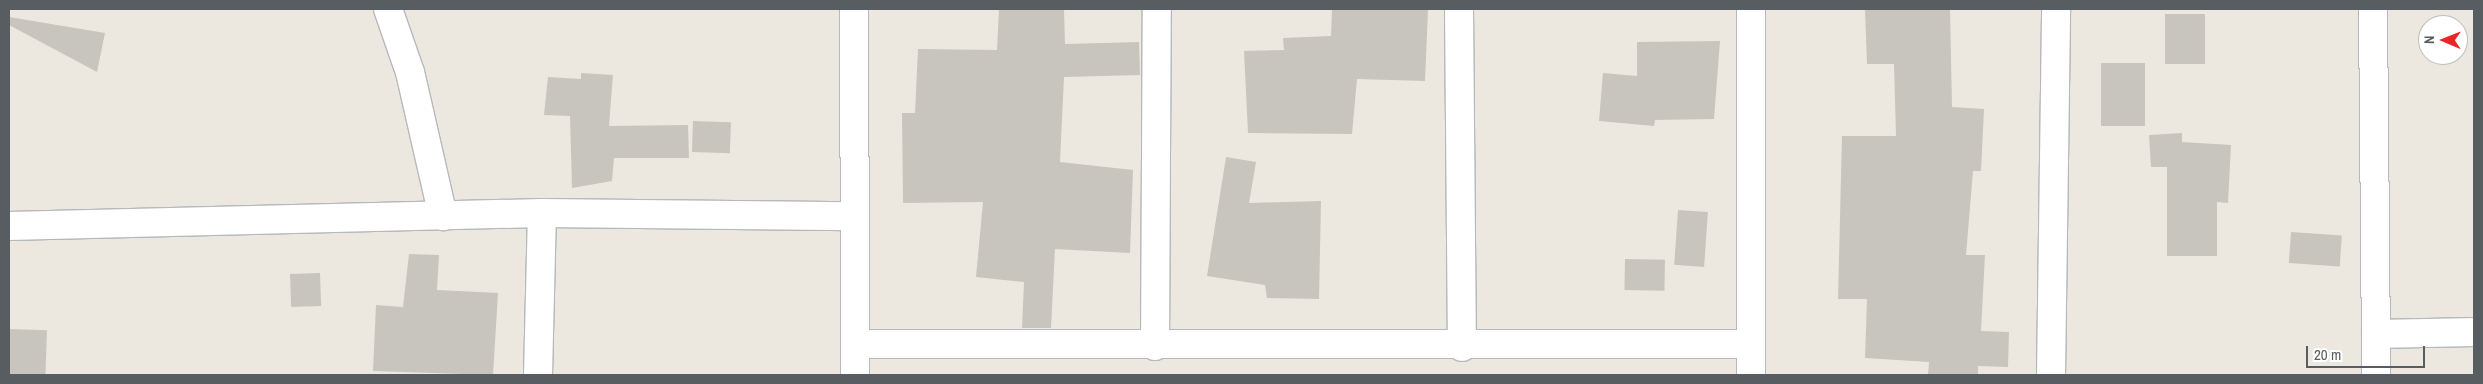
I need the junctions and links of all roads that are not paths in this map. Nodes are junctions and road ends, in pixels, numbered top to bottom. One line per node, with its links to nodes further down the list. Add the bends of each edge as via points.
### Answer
1 (388, 9): 9 (street, via 410,72)
2 (854, 9): 10 (street)
3 (1157, 9): 16 (street)
4 (1459, 9): 17 (street)
5 (1751, 9): 15 (street)
6 (2056, 9): 21 (street)
7 (2373, 9): 13 (street)
8 (542, 213): 9 (street); 10 (street); 18 (street)
9 (443, 216): 11 (street)
10 (854, 216): 14 (street)
11 (9, 226)
12 (2474, 332): 13 (street)
13 (2376, 334): 22 (street)
14 (855, 344): 16 (street); 19 (street)
15 (1751, 344): 17 (street); 20 (street)
16 (1155, 346): 17 (street)
17 (1462, 347)
18 (538, 375)
19 (855, 375)
20 (1751, 375)
21 (2051, 375)
22 (2376, 375)

